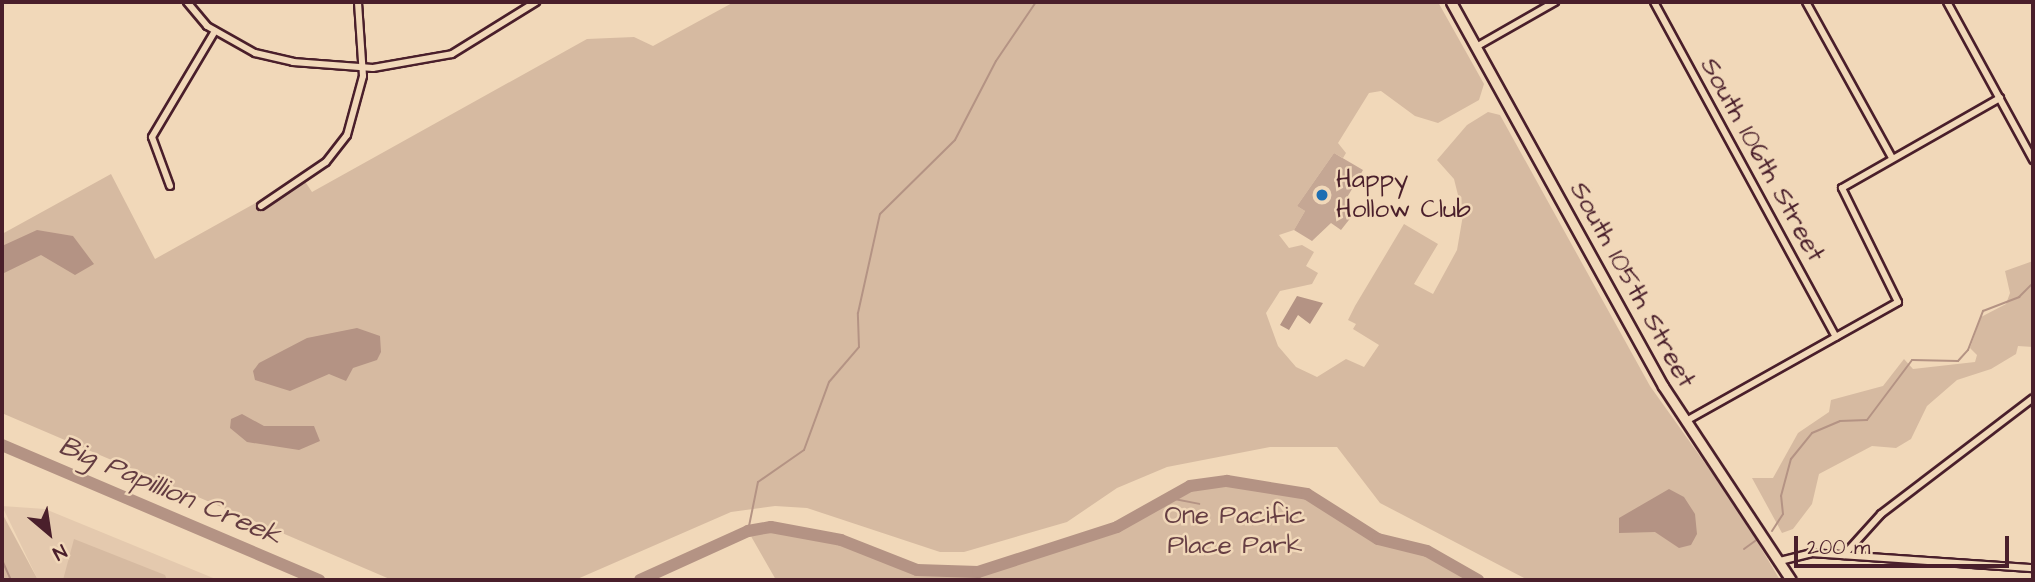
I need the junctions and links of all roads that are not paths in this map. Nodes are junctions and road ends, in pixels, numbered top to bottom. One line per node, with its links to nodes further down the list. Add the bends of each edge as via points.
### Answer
1 (187, 2): 9 (street)
2 (358, 2): 11 (street)
3 (536, 2): 11 (street, via 452,54)
4 (1451, 2): 10 (street, South 105th Street)
5 (1555, 2): 10 (street)
6 (1654, 2): 17 (street, South 106th Street)
7 (1807, 2): 13 (street)
8 (1947, 2): 12 (street)
9 (215, 31): 11 (street, via 278,59); 15 (street, via 152,137)
10 (1476, 47): 19 (street, South 105th Street)
11 (363, 68): 16 (street, via 360,96 336,151)
12 (2000, 98): 13 (street); 14 (street)
13 (1892, 158): 17 (street, via 1842,188 1900,300)
14 (2033, 160)
15 (170, 186)
16 (261, 206)
17 (1836, 337): 19 (street)
18 (2033, 398): 20 (street, via 1881,513)
19 (1686, 421): 21 (street, South 105th Street)
20 (1844, 555): 21 (street, via 1811,553); 22 (street)
21 (1780, 561): 23 (street, South 105th Street)
22 (2033, 568)
23 (1791, 580)

